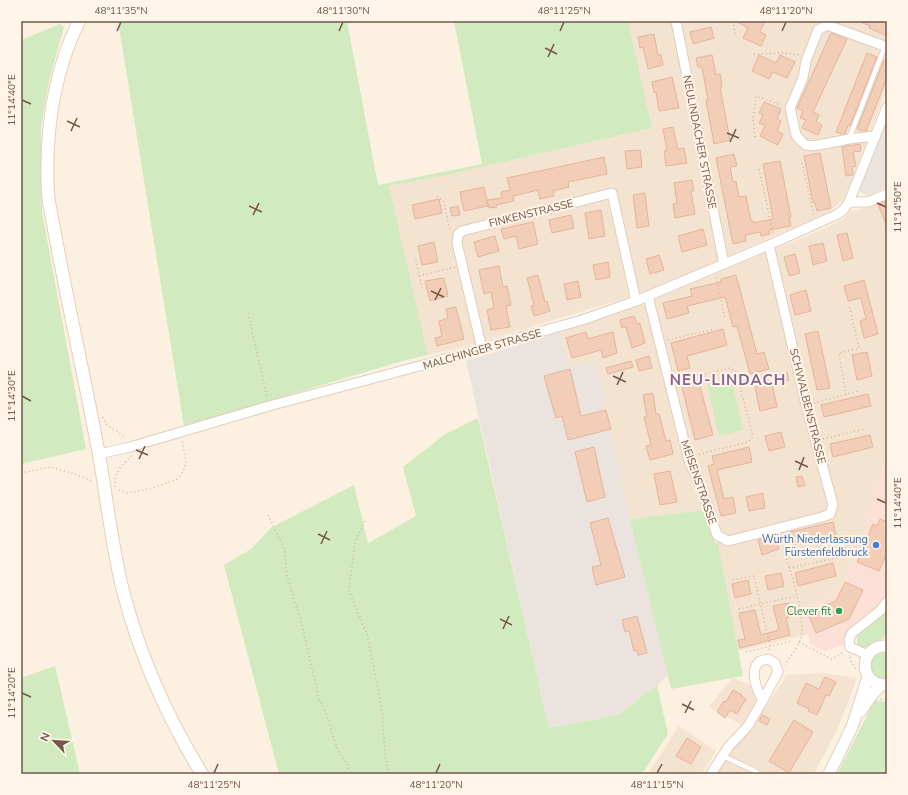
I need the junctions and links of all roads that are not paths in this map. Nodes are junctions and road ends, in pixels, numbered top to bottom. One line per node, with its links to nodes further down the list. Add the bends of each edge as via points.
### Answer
1 (79, 21): 14 (main road, via 63,61 52,101 48,194)
2 (676, 21): 10 (street, NEULINDACHER STRASSE)
3 (886, 47): 6 (lane); 6 (street, via 827,25 818,30 806,61 803,78 790,108 796,135 806,145 813,146)
4 (887, 107): 5 (street, MALCHINGER STRASSE)
5 (875, 136): 6 (street); 8 (street, MALCHINGER STRASSE)
6 (849, 139)
7 (887, 194): 8 (street, via 868,202)
8 (849, 202): 9 (street, MALCHINGER STRASSE, via 838,214)
9 (772, 244): 10 (street, MALCHINGER STRASSE); 15 (street, SCHWALBENSTRASSE, via 806,405 833,505 830,514)
10 (724, 264): 11 (street, MALCHINGER STRASSE)
11 (648, 296): 12 (street, MALCHINGER STRASSE); 15 (street, MEISENSTRASSE, via 688,457 717,535 728,541)
12 (636, 301): 13 (street, MALCHINGER STRASSE, via 582,320); 13 (street, FINKENSTRASSE, via 612,193 462,231 458,235 457,243)
13 (482, 349): 14 (street, MALCHINGER STRASSE, via 269,406 130,448)
14 (99, 454): 24 (main road, via 123,590 135,631 162,701)
15 (778, 528)
16 (887, 602): 18 (street, via 881,610 852,633 849,640 851,648)
17 (886, 645): 18 (street, via 875,648)
18 (868, 656): 19 (street, via 865,664 866,673)
19 (863, 675): 20 (street); 22 (street)
20 (884, 685): 22 (street, via 871,696)
21 (763, 700): 21 (street, via 778,672 775,663 768,659 760,661 754,674 757,689); 23 (street, via 748,726)
22 (852, 727): 27 (street)
23 (723, 756): 25 (street); 26 (lane)
24 (202, 774)
25 (711, 774)
26 (758, 774)
27 (829, 774)

